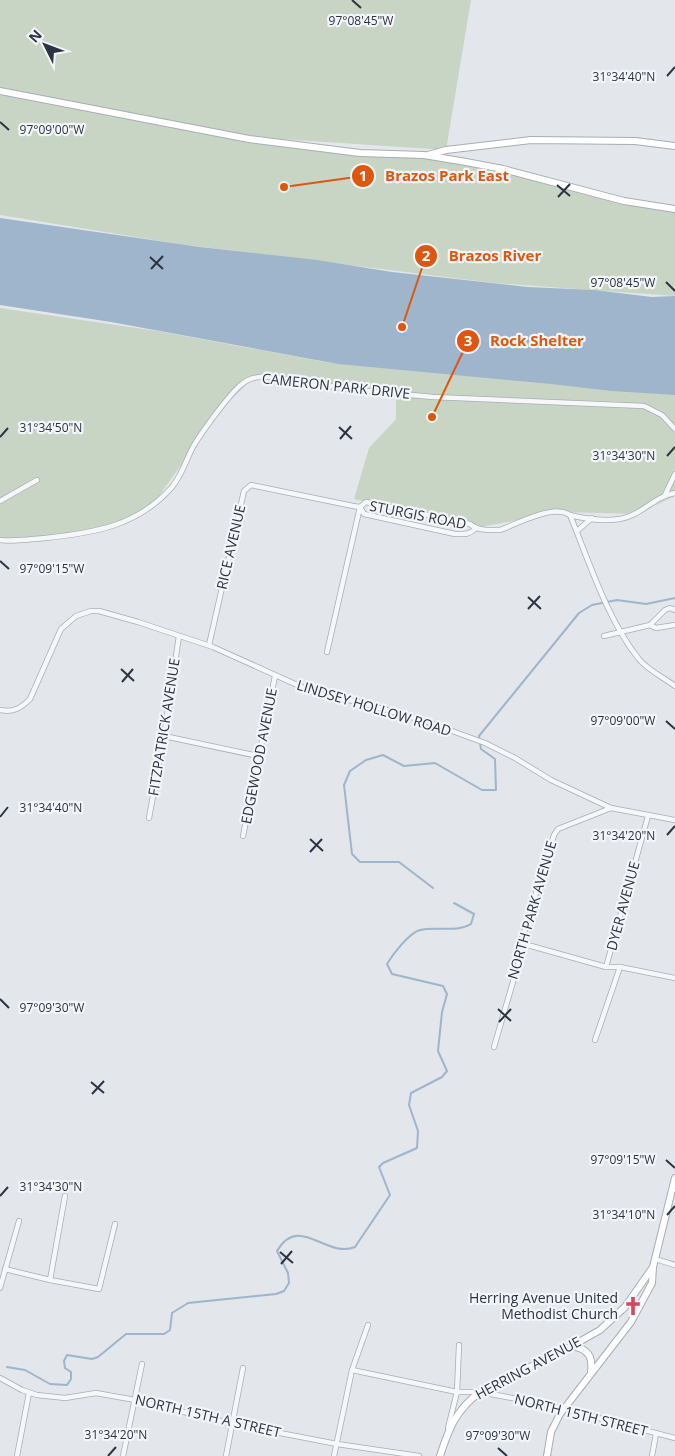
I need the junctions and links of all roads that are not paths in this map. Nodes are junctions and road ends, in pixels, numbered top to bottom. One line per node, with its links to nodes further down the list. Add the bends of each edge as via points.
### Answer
1 (0, 91): 3 (main road, via 249,139 360,153)
2 (673, 145): 3 (main road, via 531,140 446,150)
3 (424, 156): 4 (main road, via 503,169 624,201)
4 (675, 210)
5 (675, 429): 17 (street, CAMERON PARK DRIVE, via 662,415 644,406 434,397 258,377 237,388 199,437 173,486 145,512 91,533)
6 (675, 474): 10 (street)
7 (37, 480): 11 (street)
8 (283, 492): 12 (street, STURGIS ROAD); 24 (street, RICE AVENUE, via 252,485 244,491)
9 (675, 493): 10 (street, STURGIS ROAD)
10 (665, 495): 14 (street, STURGIS ROAD, via 637,514 621,519)
11 (0, 501)
12 (360, 507): 15 (street, STURGIS ROAD, via 366,502 470,524); 15 (street, STURGIS ROAD, via 364,514 455,534 471,533); 25 (street)
13 (570, 515): 14 (street, STURGIS ROAD); 15 (street, STURGIS ROAD, via 544,513 500,530); 16 (street)
14 (592, 518): 16 (street)
15 (475, 528)
16 (577, 531): 21 (street, via 602,595)
17 (0, 540)
18 (675, 610): 19 (street, via 665,610)
19 (650, 625): 20 (street, via 656,628); 21 (street)
20 (675, 625)
21 (622, 632): 23 (street); 27 (street, via 638,658)
22 (179, 636): 24 (street, LINDSEY HOLLOW ROAD); 28 (street, LINDSEY HOLLOW ROAD, via 99,611 83,613 70,620 58,635 30,699 14,711); 29 (street, FITZPATRICK AVENUE)
23 (604, 636)
24 (209, 645): 26 (street, LINDSEY HOLLOW ROAD)
25 (327, 652)
26 (275, 676): 30 (street, EDGEWOOD AVENUE); 31 (street, LINDSEY HOLLOW ROAD, via 315,693 422,720 485,743 551,780)
27 (675, 686)
28 (0, 710)
29 (164, 736): 30 (street); 33 (street, FITZPATRICK AVENUE)
30 (258, 756): 35 (street, EDGEWOOD AVENUE)
31 (611, 808): 32 (street, LINDSEY HOLLOW ROAD); 36 (street, NORTH PARK AVENUE, via 555,832 522,939)
32 (648, 816): 34 (street, LINDSEY HOLLOW ROAD); 37 (street, DYER AVENUE)
33 (149, 818)
34 (675, 820)
35 (243, 836)
36 (524, 944): 37 (street); 41 (street, NORTH PARK AVENUE)
37 (606, 967): 38 (street)
38 (620, 967): 39 (street); 40 (street, DYER AVENUE)
39 (675, 978)
40 (595, 1040)
41 (494, 1048)
42 (675, 1178): 46 (main road, HERRING AVENUE)
43 (65, 1196): 50 (street)
44 (19, 1221): 49 (street)
45 (115, 1224): 50 (street, via 99,1290)
46 (655, 1259): 47 (street); 48 (main road, HERRING AVENUE)
47 (675, 1265)
48 (653, 1267): 54 (main road, HERRING AVENUE, via 616,1317); 58 (main road, HERRING AVENUE, via 652,1283 643,1302)
49 (5, 1269): 50 (street); 51 (street)
50 (50, 1280)
51 (0, 1288)
52 (368, 1325): 57 (street)
53 (459, 1345): 60 (street)
54 (572, 1346): 58 (main road, via 589,1354); 61 (main road, HERRING AVENUE)
55 (142, 1364): 63 (street)
56 (243, 1368): 65 (street)
57 (352, 1370): 60 (street, NORTH 15TH STREET); 69 (street)
58 (591, 1373): 64 (main road, HERRING AVENUE)
59 (0, 1378): 62 (street, NORTH 15TH A STREET)
60 (457, 1392): 61 (street, NORTH 15TH STREET); 66 (street)
61 (480, 1392): 64 (street, NORTH 15TH STREET); 66 (main road, HERRING AVENUE, via 463,1407)
62 (29, 1393): 63 (street, NORTH 15TH A STREET, via 65,1398 96,1393); 70 (street)
63 (135, 1400): 65 (street, NORTH 15TH A STREET); 71 (street)
64 (563, 1410): 67 (street, NORTH 15TH STREET); 76 (main road, HERRING AVENUE, via 551,1432)
65 (233, 1424): 69 (street, NORTH 15TH A STREET); 72 (street)
66 (448, 1430): 75 (main road, HERRING AVENUE)
67 (656, 1434): 68 (street, NORTH 15TH STREET); 77 (street)
68 (675, 1438)
69 (337, 1444): 73 (street); 74 (street, NORTH 15TH A STREET)
70 (17, 1456)
71 (123, 1456)
72 (226, 1456)
73 (334, 1456)
74 (419, 1456)
75 (440, 1456)
76 (547, 1456)
77 (652, 1456)

